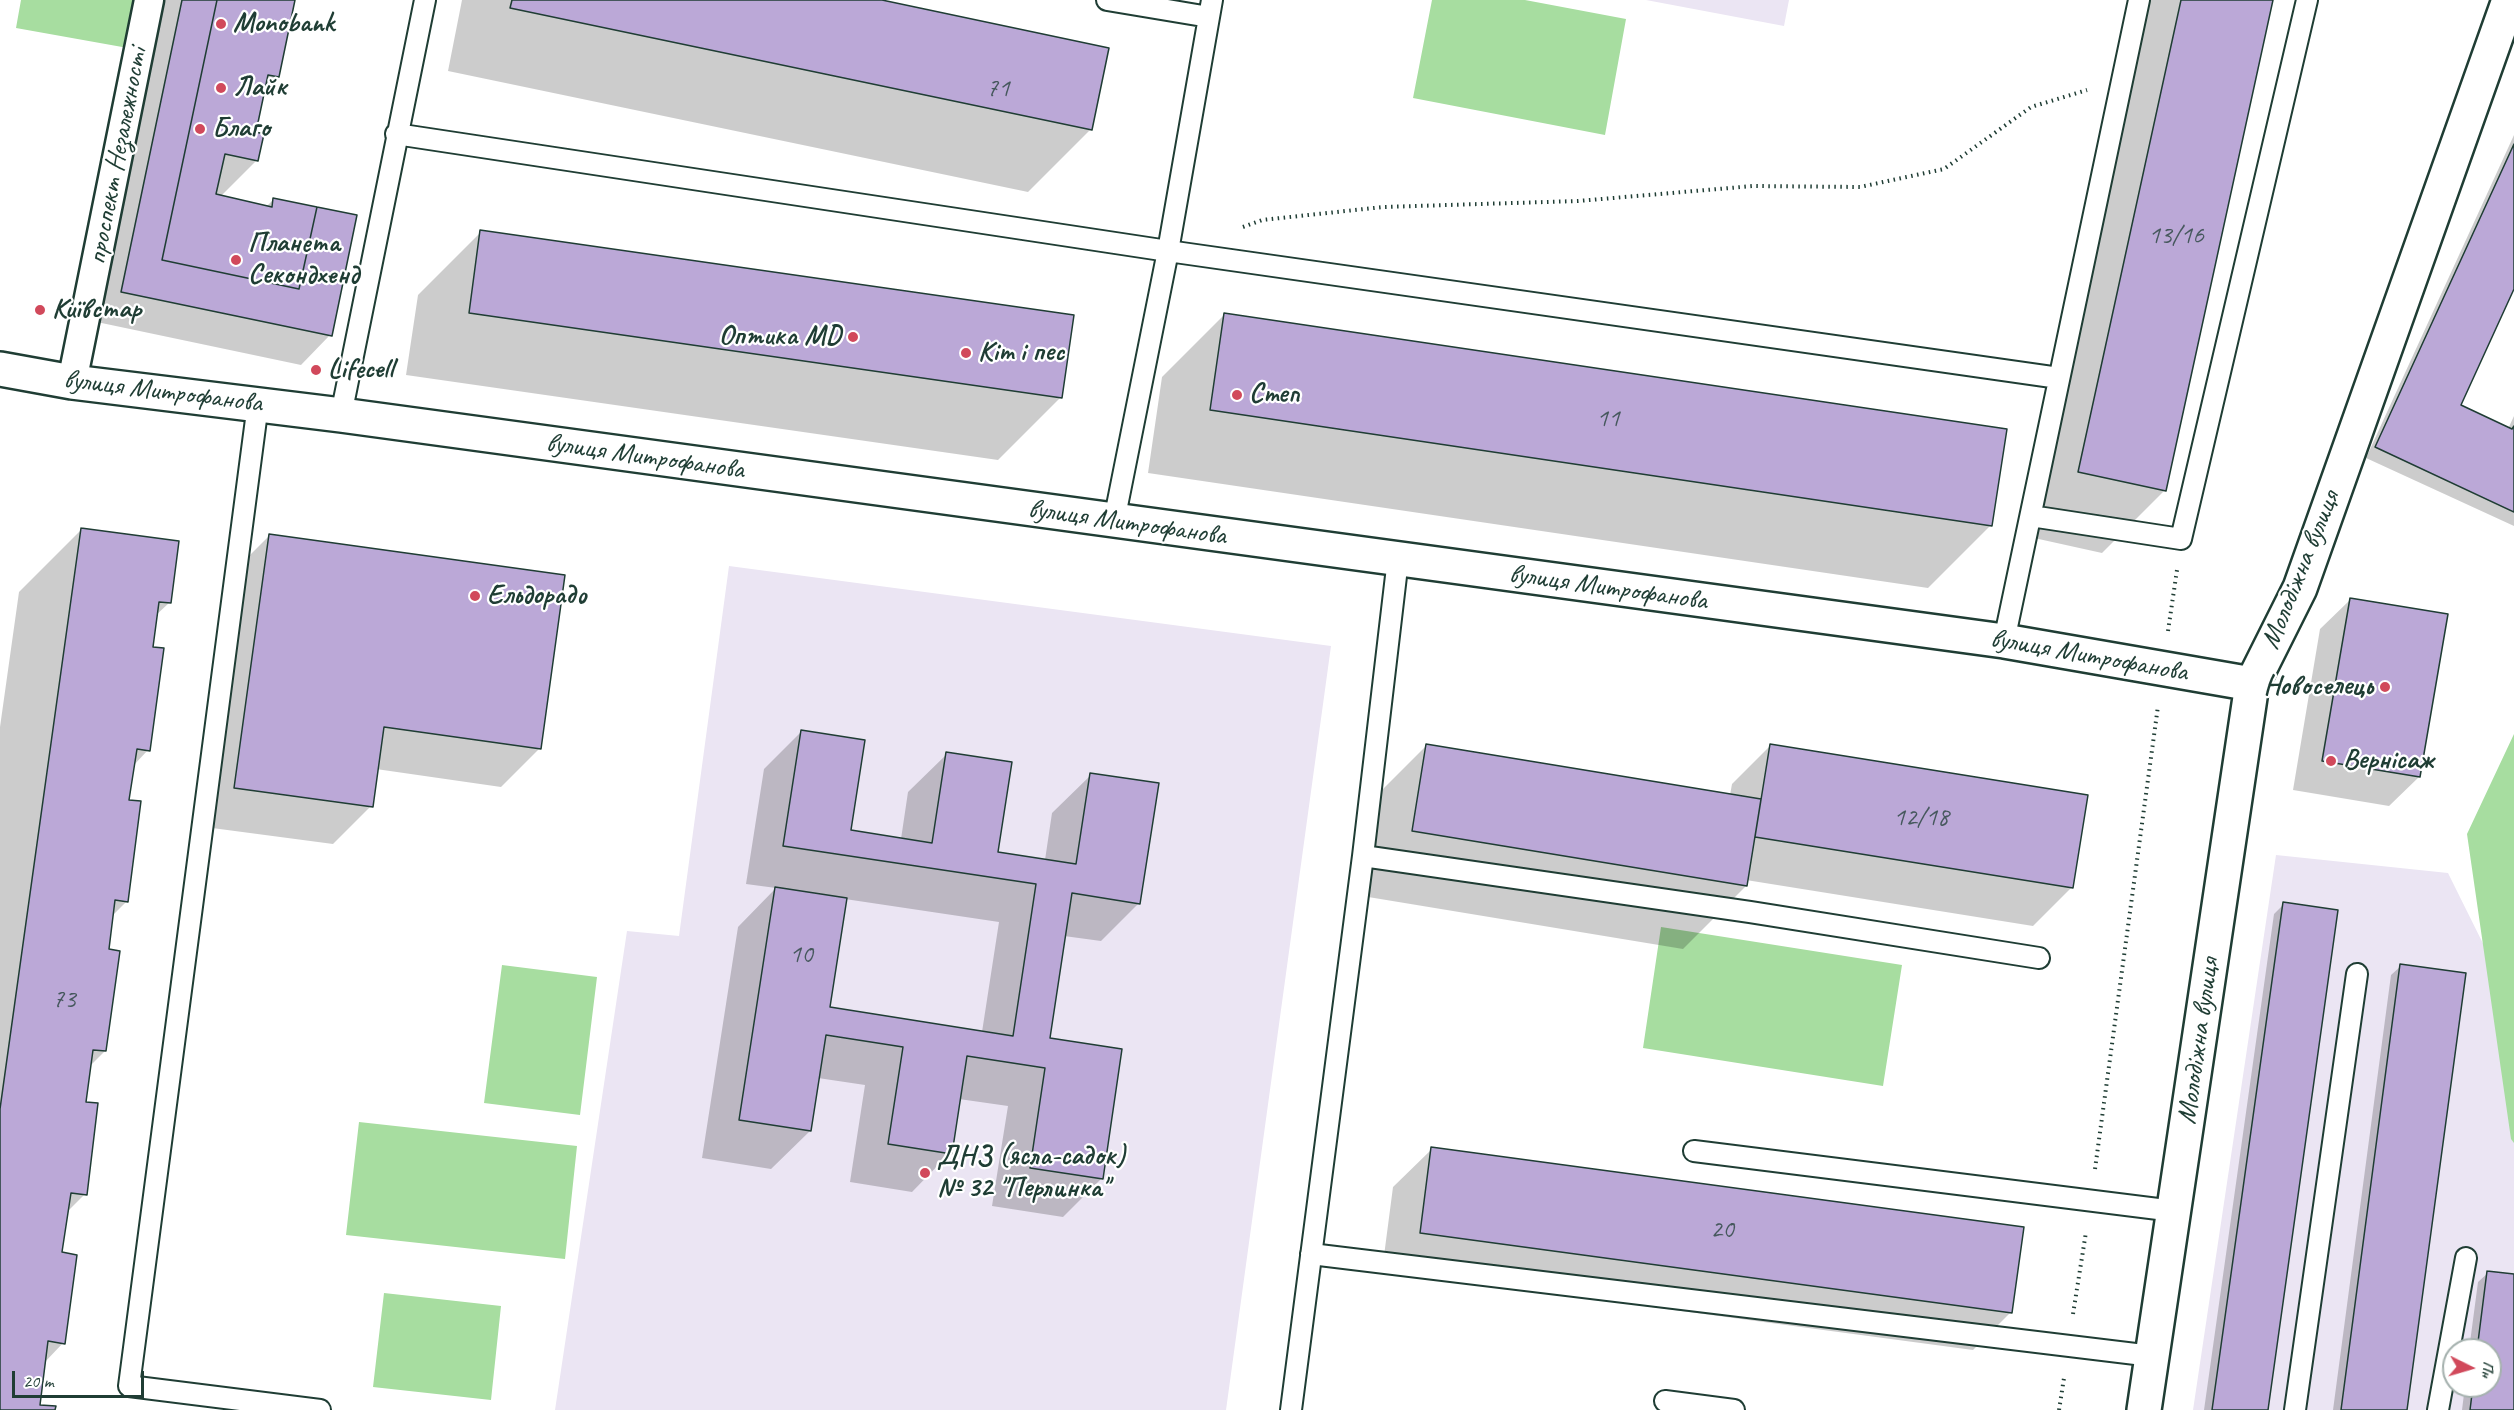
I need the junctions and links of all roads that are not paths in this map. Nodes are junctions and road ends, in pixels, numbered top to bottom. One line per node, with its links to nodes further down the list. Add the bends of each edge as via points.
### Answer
1 (149, 0): 12 (street, проспект Незалежності)
2 (425, 0): 8 (lane)
3 (1107, 0): 7 (lane)
4 (2139, 0): 11 (lane)
5 (2307, 0): 15 (lane, via 2181,539)
6 (2509, 0): 19 (street, Молодіжна вулиця, via 2300,588)
7 (1210, 8): 9 (lane)
8 (396, 134): 9 (lane); 14 (lane)
9 (1168, 251): 11 (lane); 16 (lane)
10 (0, 369): 12 (street, вулиця Митрофанова)
11 (2059, 378): 15 (lane)
12 (72, 382): 13 (street, вулиця Митрофанова)
13 (258, 404): 14 (street, вулиця Митрофанова); 29 (lane, via 129,1386)
14 (341, 415): 16 (street, вулиця Митрофанова)
15 (2031, 516): 18 (lane)
16 (1114, 521): 17 (street, вулиця Митрофанова)
17 (1398, 559): 18 (street, вулиця Митрофанова); 20 (lane)
18 (2004, 641): 19 (street, вулиця Митрофанова)
19 (2252, 684): 24 (street, Молодіжна вулиця)
20 (1364, 856): 21 (lane); 25 (lane)
21 (2039, 958)
22 (2357, 974): 33 (lane)
23 (1694, 1151): 24 (lane)
24 (2174, 1211): 27 (street, Молодіжна вулиця)
25 (1311, 1254): 27 (lane); 30 (lane)
26 (2466, 1258): 34 (lane)
27 (2152, 1356): 32 (street, Молодіжна вулиця)
28 (1665, 1401): 31 (lane)
29 (320, 1410)
30 (1291, 1410)
31 (1734, 1410)
32 (2144, 1410)
33 (2295, 1410)
34 (2438, 1410)

